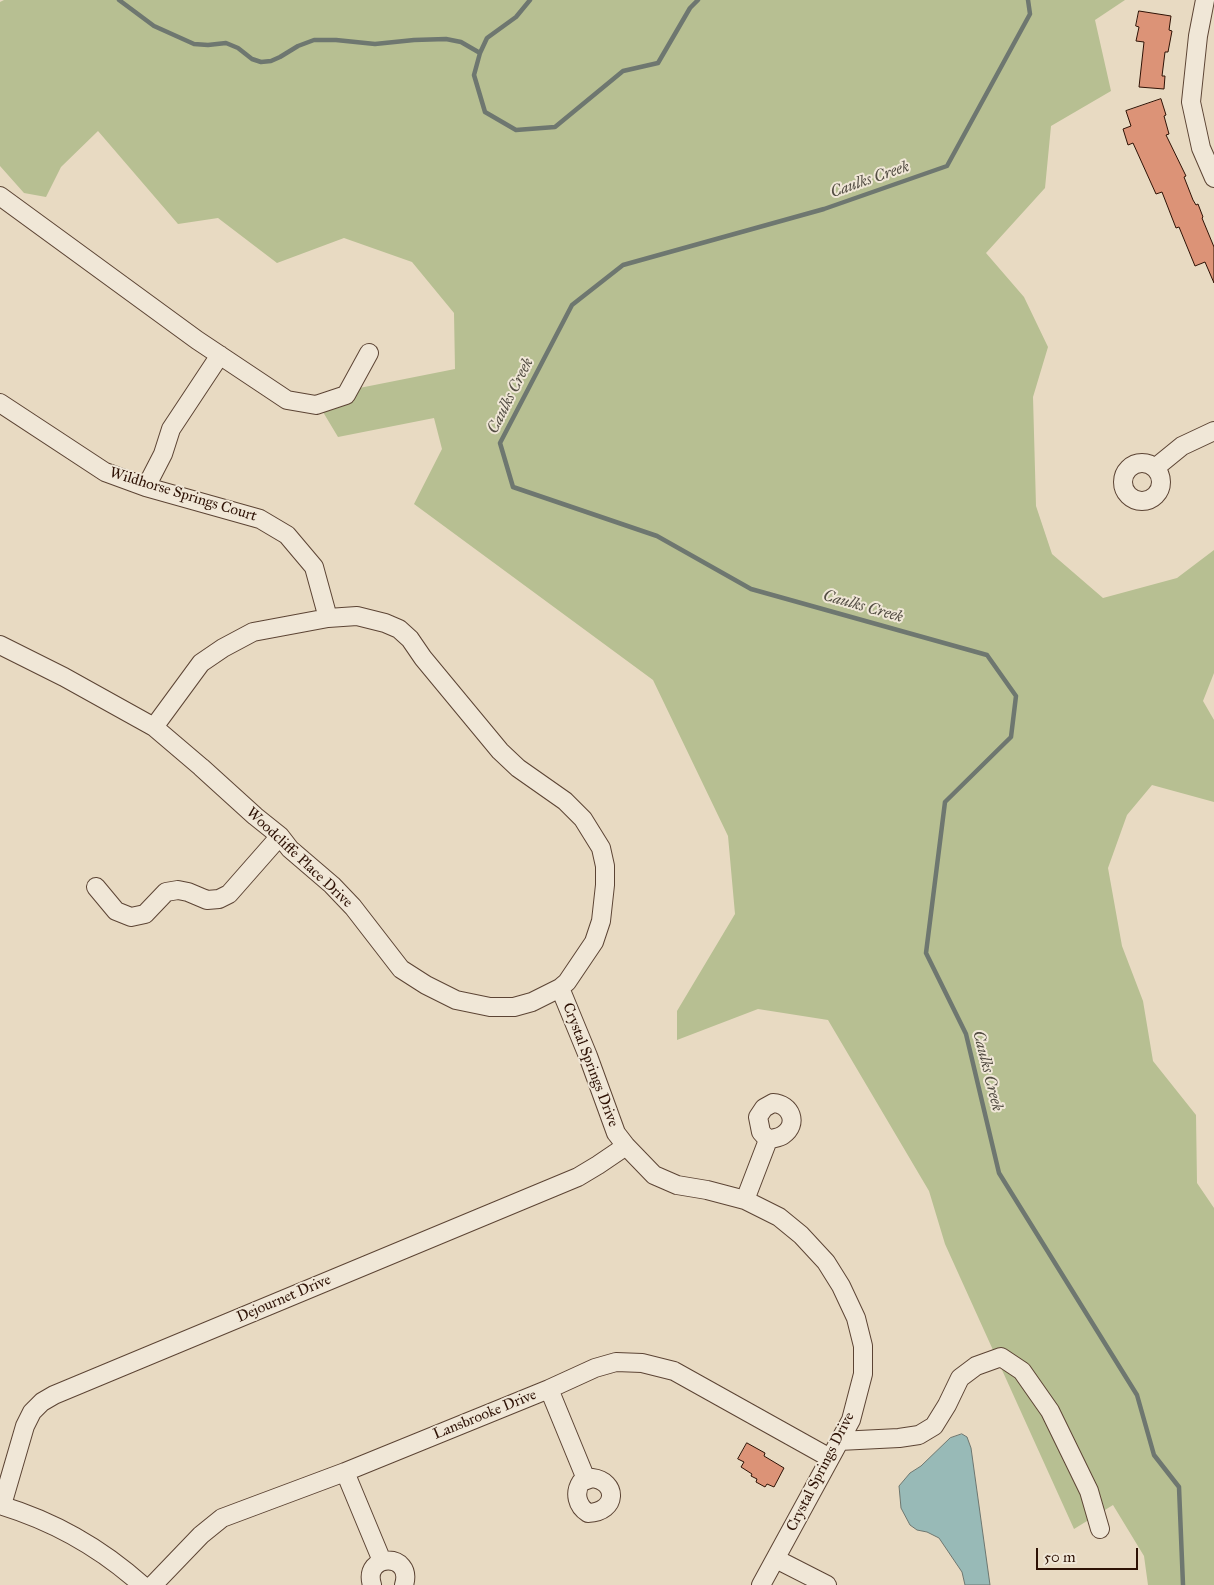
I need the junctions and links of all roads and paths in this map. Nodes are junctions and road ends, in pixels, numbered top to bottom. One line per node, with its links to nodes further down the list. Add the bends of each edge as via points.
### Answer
1 (1206, 0): 2 (street, via 1198,36 1191,102 1201,148)
2 (1214, 178)
3 (0, 196): 5 (street)
4 (368, 353): 5 (street, via 346,395 316,404 287,400)
5 (220, 355): 9 (street, via 171,429 163,454)
6 (0, 403): 9 (street, Wildhorse Springs Court, via 104,472)
7 (1214, 431): 8 (street, via 1182,446)
8 (1155, 468)
9 (146, 487): 10 (street, Wildhorse Springs Court, via 260,518 287,535 314,566)
10 (328, 618): 12 (street, Woodcliffe Place Drive, via 253,632 223,648 201,664); 15 (street, Woodcliffe Place Drive, via 357,616 399,629 500,751 565,801 583,819 601,848 605,866 601,921 594,942)
11 (0, 646): 12 (street, Woodcliffe Place Drive)
12 (154, 727): 13 (street, Woodcliffe Place Drive)
13 (280, 836): 14 (street, via 229,894 219,899 207,900 178,890 166,892 146,914 131,917 116,911); 15 (street, Woodcliffe Place Drive, via 353,907 401,969 426,985 456,1000 490,1007 514,1007)
14 (96, 887)
15 (560, 988): 17 (street, Crystal Springs Drive, via 616,1133)
16 (768, 1140): 18 (street)
17 (626, 1146): 18 (street, Crystal Springs Drive, via 654,1175 669,1182); 24 (street, Dejournet Drive, via 578,1177 42,1402 25,1426)
18 (745, 1200): 20 (street, Crystal Springs Drive, via 779,1218 801,1235 826,1262 856,1318 863,1346 864,1374 851,1420)
19 (549, 1389): 21 (street, Lansbrooke Drive, via 616,1362 642,1363 674,1371); 22 (street, Lansbrooke Drive); 23 (street)
20 (839, 1441): 21 (street, Crystal Springs Drive); 25 (street, via 919,1435 934,1426 960,1378 976,1366 1001,1357 1022,1370 1050,1411 1088,1491)
21 (830, 1458): 26 (street, Crystal Springs Drive)
22 (345, 1472): 27 (street); 29 (street, Lansbrooke Drive, via 222,1518)
23 (586, 1479)
24 (1, 1505): 28 (street, via 83,1541)
25 (1100, 1529)
26 (776, 1559): 32 (street, Crystal Springs Drive); 33 (street)
27 (382, 1561): 30 (street, via 374,1567 370,1577); 31 (street, via 399,1563 406,1573)
28 (142, 1585)
29 (153, 1585)
30 (372, 1585)
31 (404, 1585)
32 (761, 1585)
33 (827, 1585)

